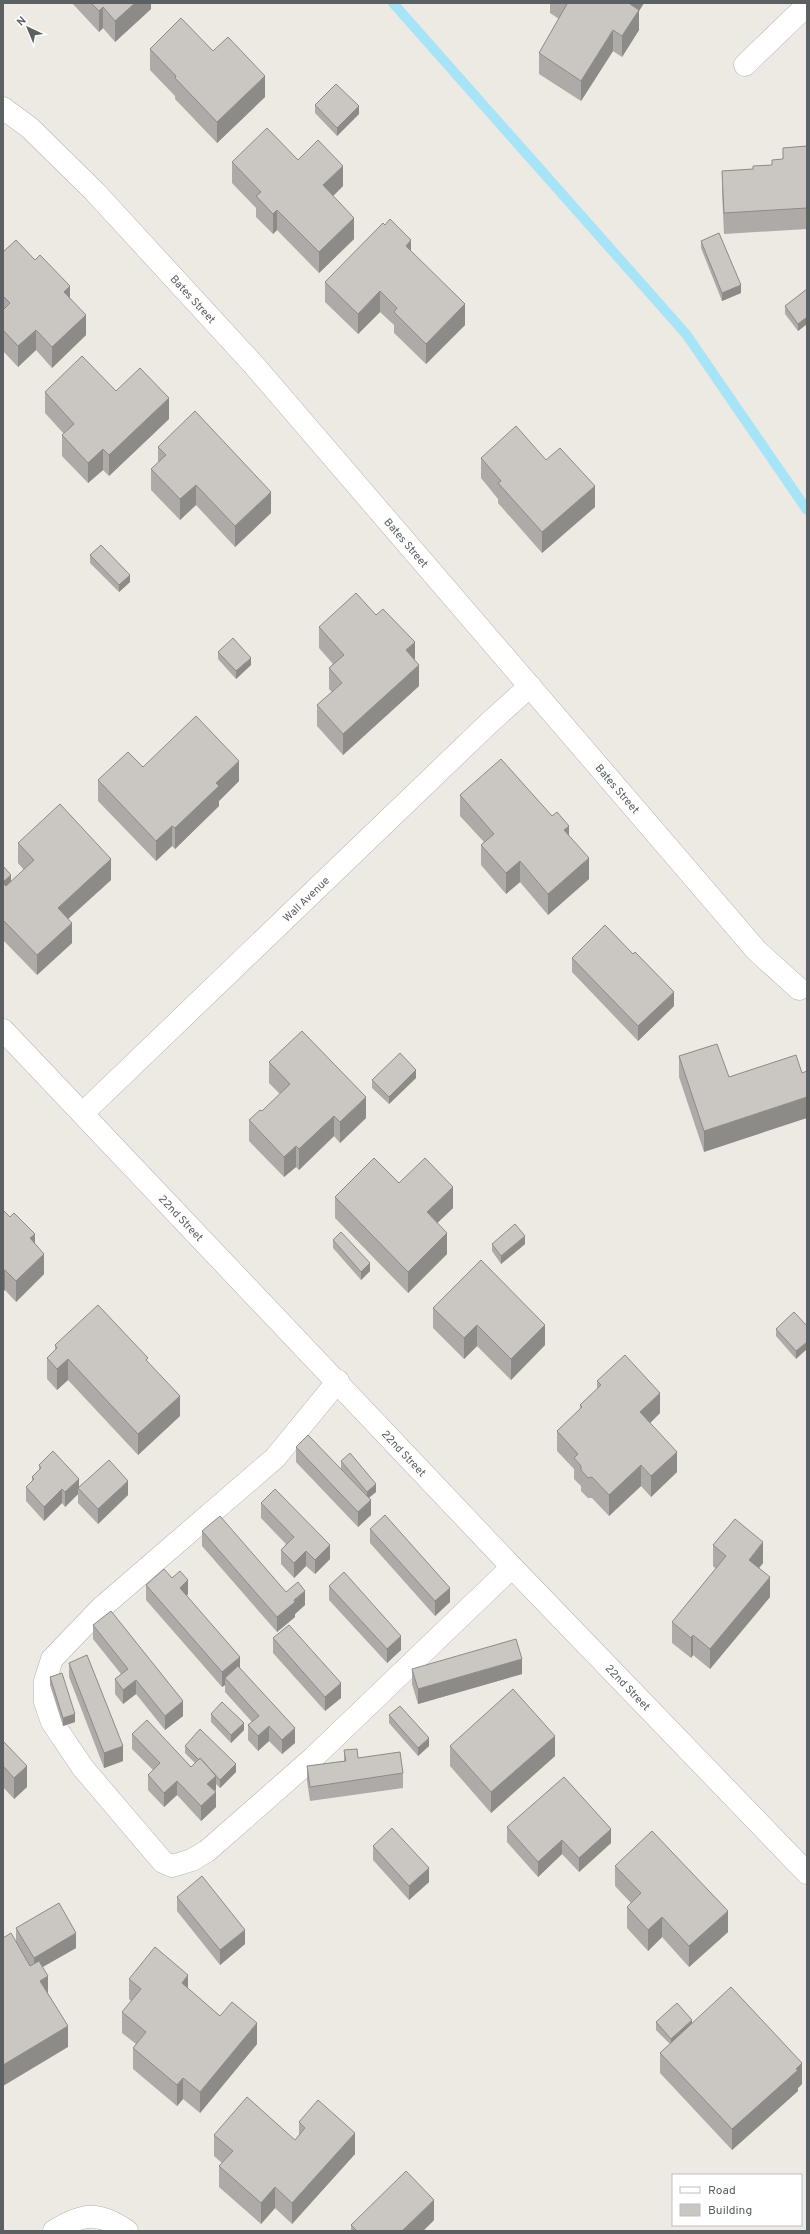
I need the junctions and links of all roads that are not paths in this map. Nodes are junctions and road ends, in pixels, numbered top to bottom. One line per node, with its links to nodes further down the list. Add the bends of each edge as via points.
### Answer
1 (807, 5): 2 (street)
2 (745, 65)
3 (3, 108): 4 (street, Bates Street, via 30,128 95,192 253,364)
4 (530, 686): 5 (street, Bates Street, via 757,951); 7 (street, Wall Avenue, via 482,729)
5 (798, 989)
6 (3, 1030): 7 (street, 22nd Street)
7 (83, 1113): 8 (street, 22nd Street)
8 (338, 1381): 9 (street, 22nd Street); 9 (street, via 275,1458 101,1608 52,1659 45,1681 45,1702 52,1722 83,1768 163,1862 172,1866 192,1860 207,1851 313,1758)
9 (512, 1567): 10 (street, 22nd Street)
10 (807, 1874)
11 (54, 2231): 12 (street, via 69,2222 91,2215)
12 (127, 2231)

